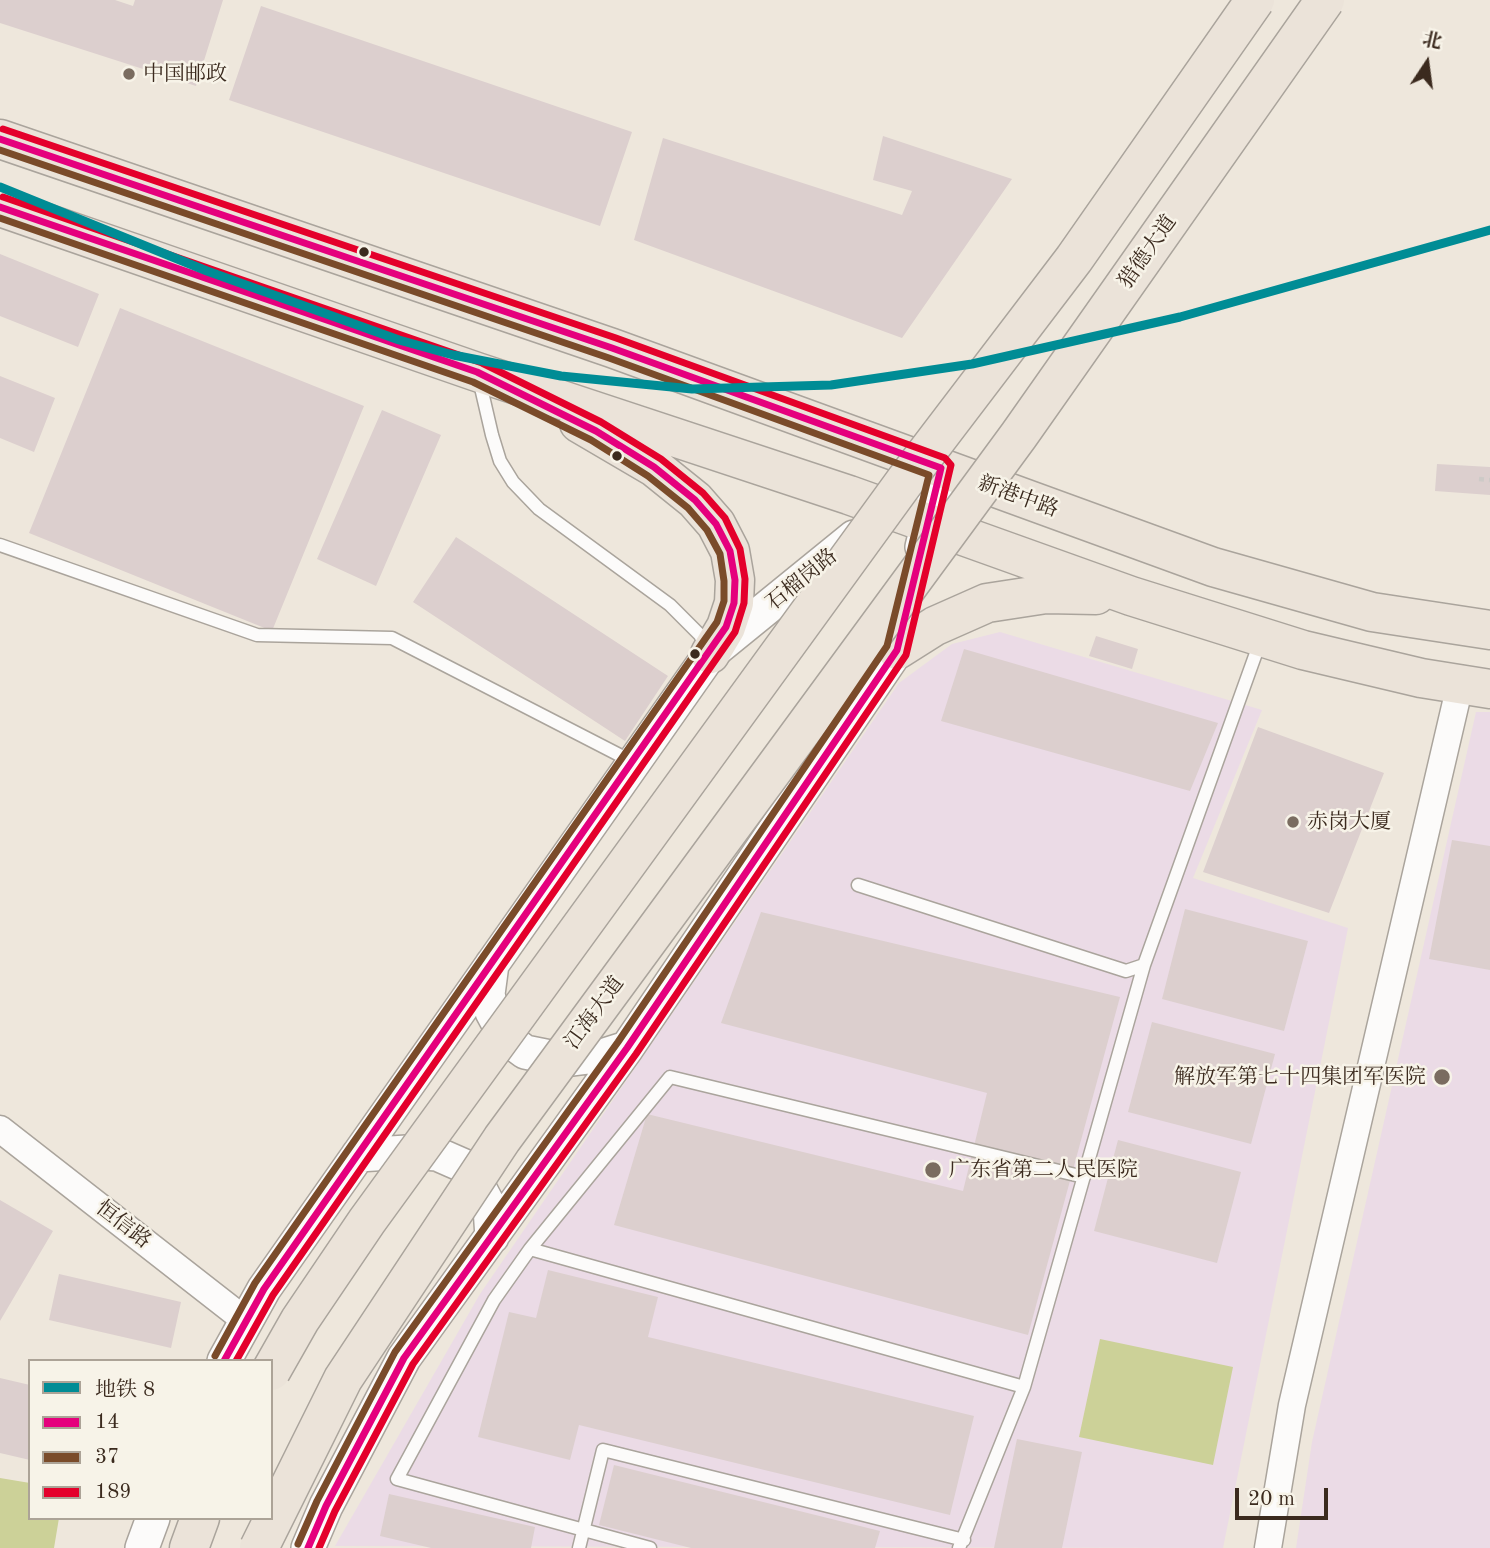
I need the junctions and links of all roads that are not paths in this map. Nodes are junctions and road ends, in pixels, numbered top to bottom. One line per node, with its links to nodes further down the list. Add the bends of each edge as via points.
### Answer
1 (1255, 0): 9 (main road, bridge, via 1074,259)
2 (1325, 0): 10 (main road, 猎德大道, bridge)
3 (0, 139): 6 (main road, 新港中路)
4 (0, 207): 5 (main road)
5 (477, 372): 7 (main road); 18 (lane, via 500,461 513,482 539,509 670,605 700,635); 18 (main road, via 596,431 654,467 716,524 730,551 734,603)
6 (743, 395): 7 (main road); 8 (main road, 新港中路)
7 (722, 453): 9 (main road)
8 (941, 468): 9 (street, 石榴岗路); 11 (street); 13 (main road, 新港中路)
9 (897, 495): 11 (main road); 18 (street, 石榴岗路); 32 (main road, bridge, via 367,1221)
10 (969, 502): 37 (main road, 江海大道, bridge, via 502,1139 343,1379)
11 (928, 523): 14 (main road); 17 (street)
12 (0, 545): 20 (lane, via 257,635 392,638)
13 (1146, 545): 14 (main road); 15 (main road, 新港中路, via 1372,612)
14 (1131, 596): 16 (main road); 17 (main road, via 1046,594 987,603 935,626)
15 (1490, 630)
16 (1261, 638): 19 (main road); 23 (lane)
17 (897, 650): 24 (street)
18 (709, 654): 20 (street, 石榴岗路)
19 (1475, 687): 46 (street, via 1292,1405)
20 (634, 762): 22 (street, 石榴岗路)
21 (858, 885): 23 (lane, via 1126,971)
22 (492, 964): 24 (street, via 488,994 492,1012 506,1038 525,1052 565,1060); 26 (street, 石榴岗路)
23 (1144, 965): 27 (lane)
24 (627, 1048): 28 (street)
25 (0, 1129): 30 (street, 恒信路)
26 (358, 1155): 28 (street, via 437,1154 469,1168 490,1208); 30 (street, 石榴岗路)
27 (1084, 1177): 29 (lane, via 670,1077); 33 (lane)
28 (492, 1237): 43 (street, via 404,1359)
29 (530, 1249): 33 (lane); 38 (lane, via 494,1300 397,1479)
30 (246, 1321): 31 (street, 石榴岗路)
31 (225, 1359)
32 (273, 1367)
33 (1024, 1387): 39 (lane)
34 (152, 1520): 40 (street)
35 (199, 1520): 41 (main road)
36 (273, 1520): 42 (main road, 江海大道, bridge)
37 (273, 1520)
38 (583, 1531): 39 (lane, via 603,1450); 44 (lane); 45 (lane)
39 (961, 1544)
40 (142, 1548)
41 (189, 1548)
42 (259, 1548)
43 (308, 1548)
44 (579, 1548)
45 (650, 1548)
46 (1268, 1548)

